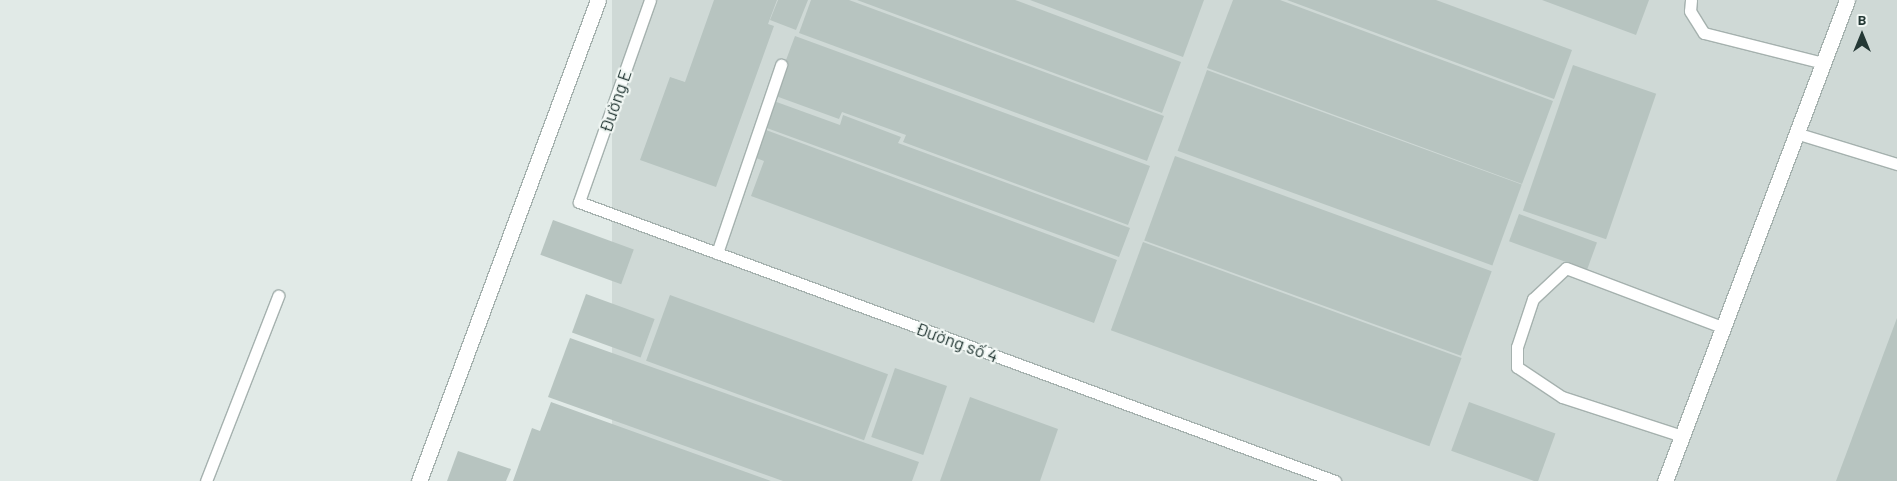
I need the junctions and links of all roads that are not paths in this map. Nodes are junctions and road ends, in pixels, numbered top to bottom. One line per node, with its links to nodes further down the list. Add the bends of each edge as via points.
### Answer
1 (598, 0): 15 (street)
2 (650, 0): 9 (lane, Đường E)
3 (1691, 0): 5 (lane, via 1690,11 1704,33)
4 (1847, 0): 5 (street)
5 (1823, 63): 7 (street)
6 (781, 65): 10 (lane)
7 (1796, 133): 8 (lane); 12 (street)
8 (1897, 164)
9 (579, 202): 10 (lane, Đường số 4)
10 (717, 253): 16 (lane, Đường số 4)
11 (278, 296): 14 (lane)
12 (1722, 327): 13 (street); 13 (lane, via 1566,268 1533,299 1517,346 1517,367 1562,397)
13 (1682, 436): 17 (street)
14 (206, 481)
15 (419, 481)
16 (1335, 481)
17 (1665, 481)

